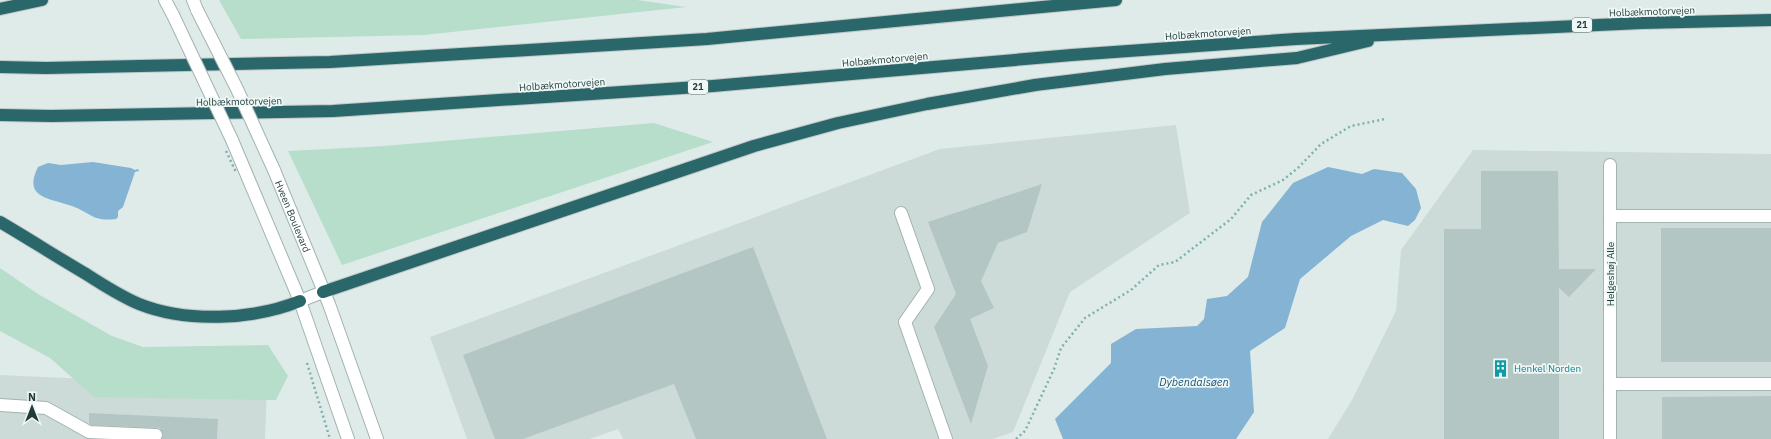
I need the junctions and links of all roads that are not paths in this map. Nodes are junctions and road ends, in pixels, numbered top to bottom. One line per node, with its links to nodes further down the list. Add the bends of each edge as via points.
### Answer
1 (42, 0): 5 (highway)
2 (165, 0): 16 (street, bridge, via 247,172)
3 (1116, 0): 8 (highway, via 707,39 330,62)
4 (195, 5): 15 (street, Hveen Boulevard, bridge, via 274,170)
5 (0, 9)
6 (1771, 20): 7 (highway, Holbækmotorvejen / 21)
7 (1394, 34): 9 (highway, Holbækmotorvejen / 21, via 1088,54 713,86 333,111); 15 (highway, via 1297,58 1165,69 1035,85 838,123 754,146)
8 (0, 67)
9 (0, 115)
10 (1610, 165): 12 (street, Helgeshøj Alle)
11 (901, 213): 23 (street, via 928,289 905,322)
12 (1610, 216): 13 (street); 17 (street, Helgeshøj Alle)
13 (1771, 216)
14 (0, 222): 16 (highway, via 120,294 156,310 203,317 239,315 288,306)
15 (323, 292): 16 (street); 22 (street, Hveen Boulevard)
16 (300, 301): 21 (street)
17 (1610, 384): 18 (street); 24 (street, Helgeshøj Alle)
18 (1771, 384)
19 (0, 405): 20 (street, via 46,408 89,432)
20 (156, 435)
21 (348, 439)
22 (377, 439)
23 (946, 439)
24 (1610, 439)

